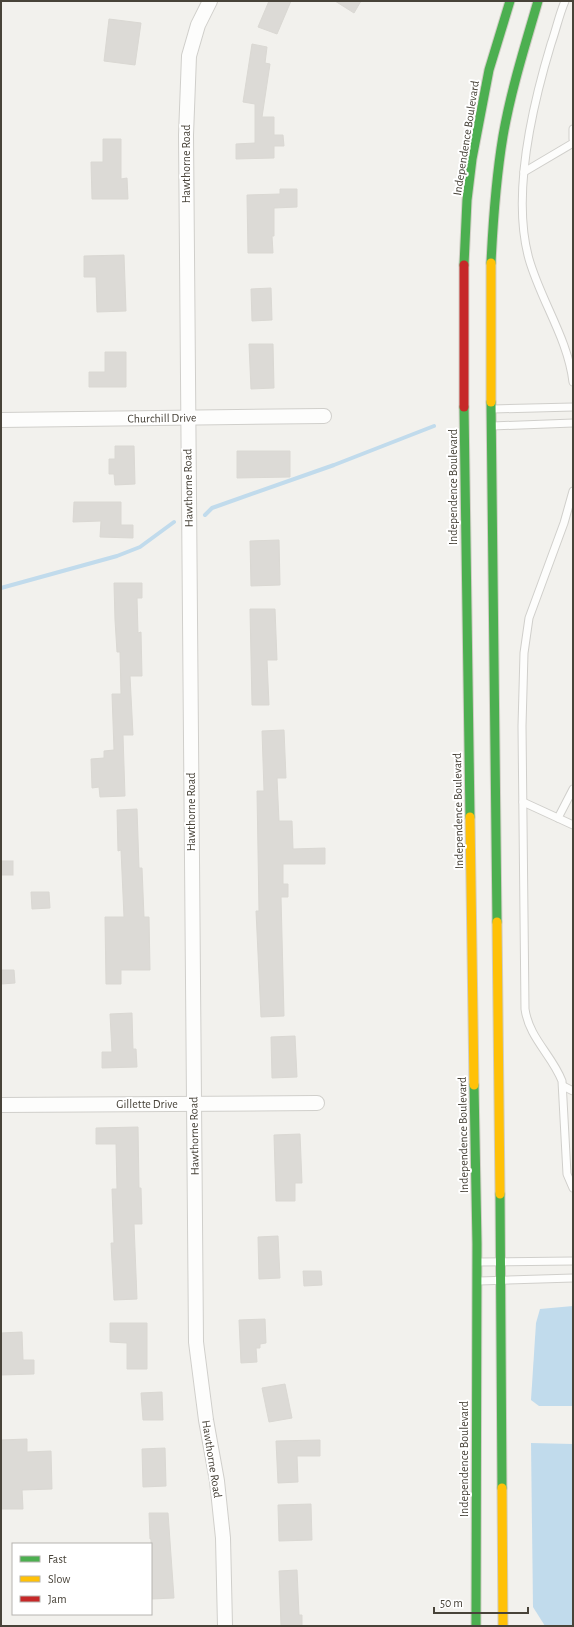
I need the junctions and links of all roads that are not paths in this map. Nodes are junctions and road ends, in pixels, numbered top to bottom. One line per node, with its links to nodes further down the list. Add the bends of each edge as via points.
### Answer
1 (210, 1): 17 (street, Hawthorne Road, via 193,40 188,69)
2 (510, 1): 9 (main road, Independence Boulevard, via 489,70 472,159)
3 (538, 1): 13 (main road, via 510,106 497,180 490,292)
4 (565, 1): 8 (lane, via 544,67 533,113)
5 (573, 130): 6 (lane)
6 (573, 139)
7 (573, 143): 8 (lane)
8 (524, 172): 10 (lane, via 524,221 529,259)
9 (463, 289): 11 (main road); 33 (main road, Independence Boulevard)
10 (570, 355): 12 (lane)
11 (474, 366)
12 (573, 382)
13 (492, 408): 14 (lane); 20 (main road)
14 (573, 408)
15 (324, 416): 17 (street, Churchill Drive)
16 (480, 416): 20 (main road)
17 (187, 418): 18 (street, Churchill Drive); 29 (street, Hawthorne Road)
18 (1, 420)
19 (573, 423): 20 (lane)
20 (492, 426): 34 (main road)
21 (573, 491): 23 (lane, via 529,618 525,643 522,707)
22 (573, 789): 24 (lane)
23 (523, 802): 24 (lane); 26 (lane, via 527,1023 557,1068)
24 (558, 818): 25 (lane)
25 (573, 825)
26 (563, 1086): 27 (lane); 31 (lane, via 567,1174)
27 (573, 1091)
28 (317, 1103): 29 (street, Gillette Drive)
29 (194, 1104): 30 (street, Gillette Drive); 38 (street, Hawthorne Road, via 196,1342 217,1481 222,1531)
30 (1, 1105)
31 (573, 1188)
32 (573, 1261): 34 (lane)
33 (476, 1262): 34 (lane); 37 (main road, Independence Boulevard)
34 (501, 1262): 36 (main road)
35 (573, 1278): 36 (lane)
36 (501, 1280): 37 (lane); 40 (main road)
37 (476, 1281): 39 (main road, Independence Boulevard)
38 (225, 1626)
39 (476, 1626)
40 (503, 1626)

